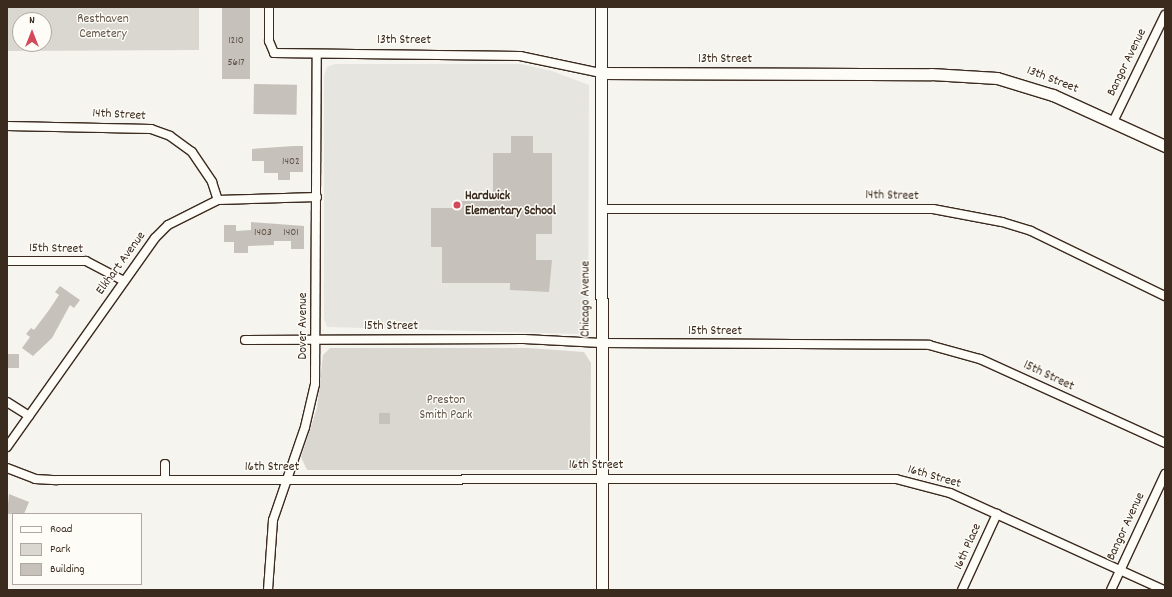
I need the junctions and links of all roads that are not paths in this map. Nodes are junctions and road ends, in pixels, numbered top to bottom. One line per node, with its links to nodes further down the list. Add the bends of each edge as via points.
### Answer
1 (269, 7): 4 (street, 13th Street, via 270,41 274,53)
2 (601, 7): 5 (street, Chicago Avenue)
3 (1165, 15): 6 (street, Bangor Avenue)
4 (317, 55): 5 (street, 13th Street, via 520,56); 9 (street, Dover Avenue)
5 (601, 73): 6 (street, 13th Street, via 974,75 1023,84); 11 (street, Chicago Avenue)
6 (1113, 122): 8 (street, 13th Street)
7 (7, 126): 10 (street, 14th Street, via 151,129 170,136 192,152 212,182)
8 (1165, 146)
9 (317, 197): 10 (street, Elkhart Avenue); 15 (street, Dover Avenue)
10 (218, 200): 13 (street, Elkhart Avenue, via 168,225)
11 (601, 209): 14 (street, 14th Street, via 940,210 1031,232); 17 (street, Chicago Avenue)
12 (7, 261): 13 (street, 15th Street, via 86,261)
13 (124, 281): 19 (street, Elkhart Avenue)
14 (1165, 296)
15 (316, 339): 16 (street, 15th Street); 17 (street, 15th Street, via 524,339); 27 (street, Dover Avenue, via 311,405)
16 (245, 340)
17 (601, 344): 20 (street, 15th Street, via 892,344 947,348 980,358); 25 (street, Chicago Avenue)
18 (7, 402): 19 (street)
19 (29, 416): 21 (street, Elkhart Avenue)
20 (1165, 443)
21 (7, 446)
22 (165, 464): 26 (street)
23 (7, 468): 26 (street, 16th Street, via 35,479)
24 (1165, 474): 29 (street, Bangor Avenue)
25 (602, 478): 27 (street, 16th Street); 28 (street, 16th Street, via 896,479 950,493); 31 (street, Chicago Avenue)
26 (165, 480): 27 (street, 16th Street)
27 (286, 480): 30 (street, Dover Avenue, via 270,534)
28 (997, 514): 29 (street, 16th Street); 32 (street, 16th Place)
29 (1120, 570): 33 (street, Bangor Avenue); 34 (street, 16th Street)
30 (268, 590)
31 (602, 590)
32 (962, 590)
33 (1111, 590)
34 (1164, 590)

